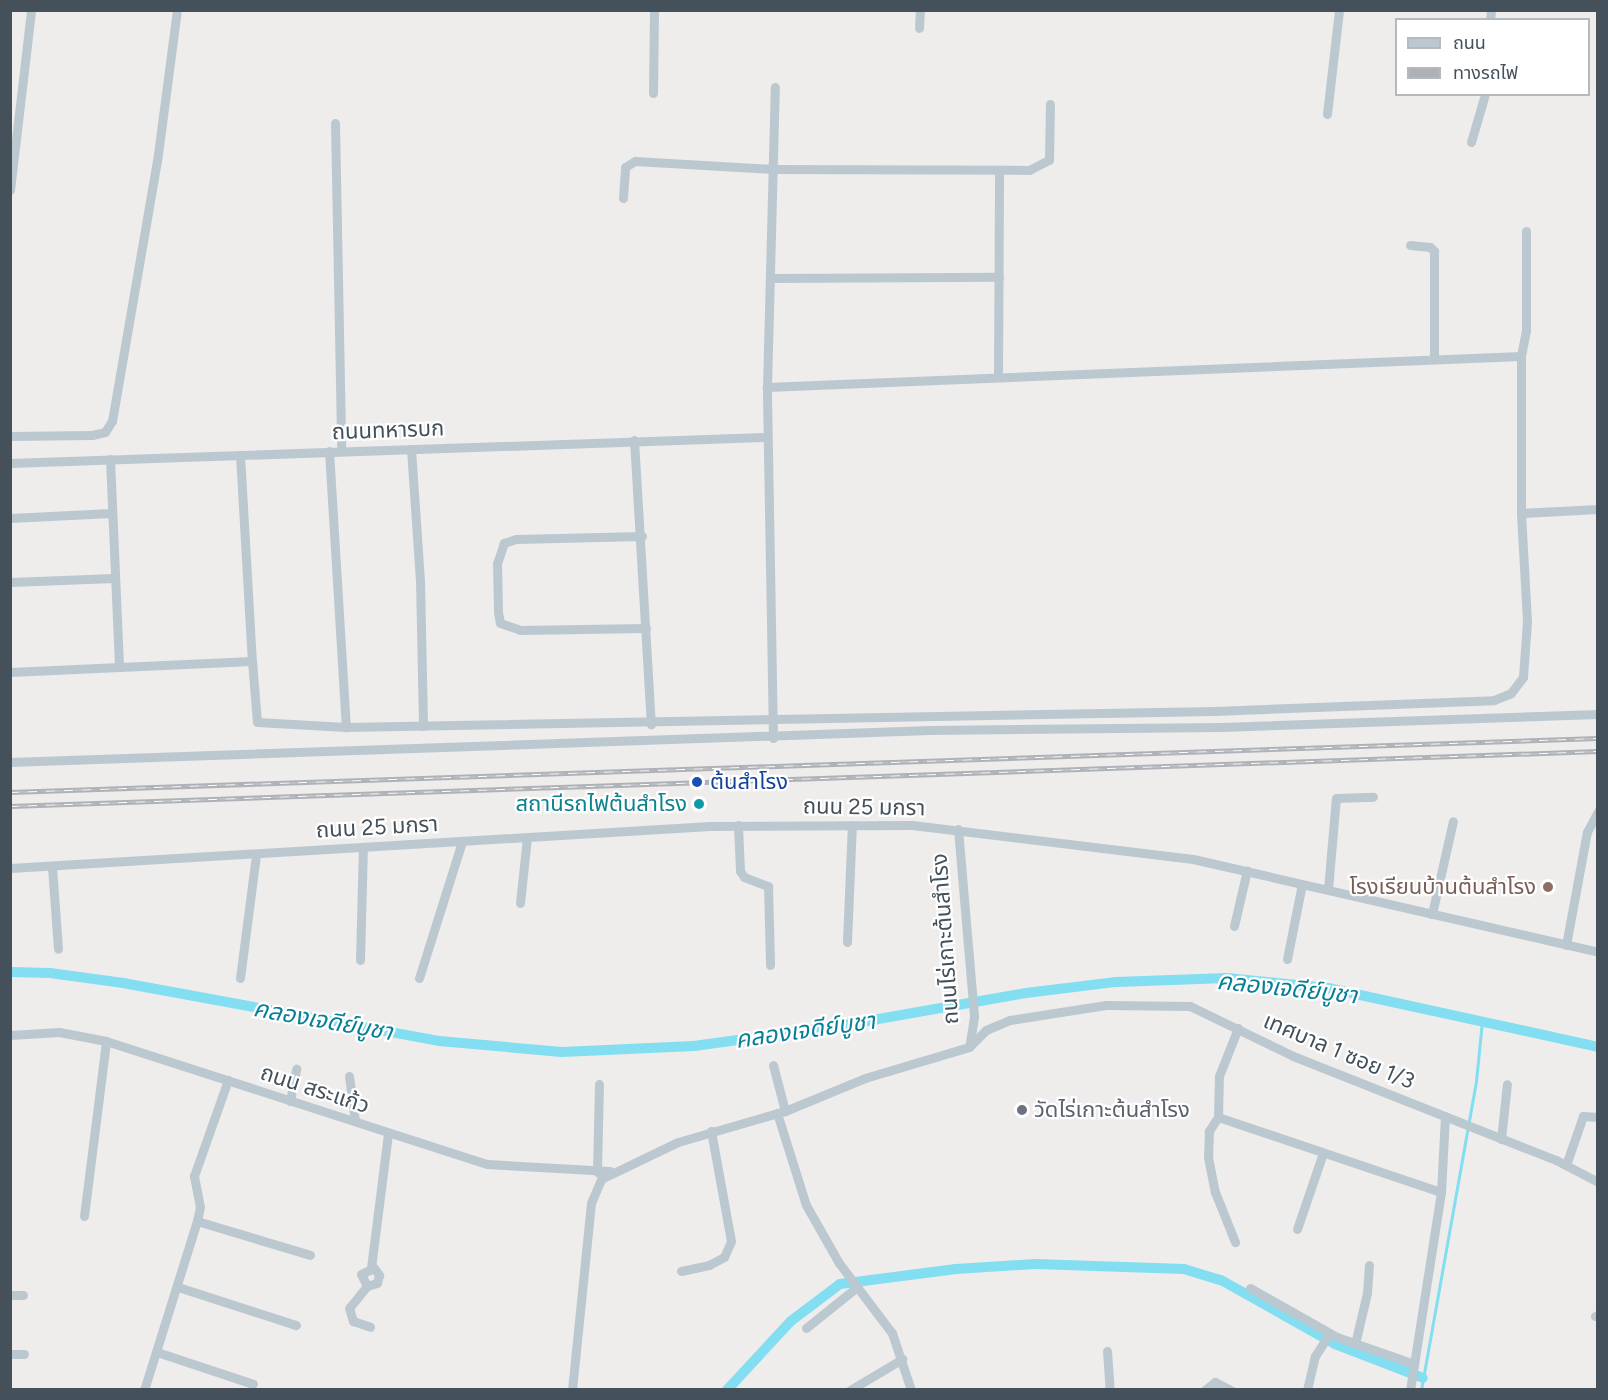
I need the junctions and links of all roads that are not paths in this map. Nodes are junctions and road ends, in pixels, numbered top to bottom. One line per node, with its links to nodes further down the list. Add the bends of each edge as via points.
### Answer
1 (31, 10): 16 (street)
2 (177, 10): 26 (street, via 158,153 112,421 105,432 92,435)
3 (654, 10): 8 (street)
4 (920, 10): 6 (street)
5 (1339, 10): 11 (street)
6 (919, 28)
7 (775, 87): 14 (street)
8 (653, 93)
9 (1484, 96): 13 (street)
10 (1050, 104): 15 (street, via 1048,160 1029,170)
11 (1327, 114)
12 (335, 123): 30 (street)
13 (1471, 142)
14 (774, 169): 15 (street); 17 (street, via 635,161 625,167); 21 (street)
15 (999, 170): 20 (street)
16 (10, 190)
17 (623, 198)
18 (1526, 231): 22 (street, via 1526,331)
19 (1410, 245): 23 (street, via 1434,251)
20 (999, 277): 21 (street); 24 (street)
21 (772, 278): 25 (street)
22 (1521, 356): 23 (street); 37 (street)
23 (1434, 359): 24 (street)
24 (998, 377): 25 (street)
25 (767, 387): 27 (street)
26 (10, 436)
27 (767, 437): 28 (street, ถนนทหารบก); 47 (street)
28 (634, 440): 29 (street, ถนนทหารบก); 39 (street)
29 (411, 449): 30 (street, ถนนทหารบก); 49 (street, via 420,580)
30 (340, 450): 31 (street, ถนนทหารบก)
31 (329, 451): 32 (street, ถนนทหารบก); 50 (street)
32 (240, 455): 33 (street, ถนนทหารบก); 43 (street)
33 (110, 459): 34 (street, ถนนทหารบก); 36 (street)
34 (10, 463)
35 (1598, 509): 37 (street)
36 (111, 513): 38 (street); 40 (street)
37 (1521, 513): 47 (street, via 1526,656 1523,677 1511,693 1494,700 1214,711)
38 (10, 518)
39 (642, 536): 42 (street); 42 (street, via 516,539 504,543 496,564 498,612 500,622 520,630)
40 (114, 578): 41 (street); 44 (street)
41 (10, 582)
42 (646, 628): 48 (street)
43 (252, 661): 44 (street); 50 (street, via 257,722)
44 (119, 667): 45 (street)
45 (10, 672)
46 (1598, 714): 51 (street, via 1222,727 1064,726)
47 (774, 720): 48 (street); 51 (street)
48 (651, 724): 49 (street)
49 (423, 726): 50 (street)
50 (346, 727)
51 (773, 738): 52 (street)
52 (10, 762)
53 (1373, 796): 67 (street, via 1336,798)
54 (1598, 811): 72 (street, via 1587,832)
55 (1453, 821): 69 (street)
56 (738, 825): 57 (street, ถนน 25 มกรา); 59 (street, ถนน 25 มกรา); 77 (street, via 741,871 744,877 768,886)
57 (852, 825): 58 (street, ถนน 25 มกรา); 71 (street)
58 (958, 829): 65 (street, ถนน 25 มกรา, via 1161,854); 83 (street, ถนนไร่เกาะต้นสำโรง, via 974,1017)
59 (527, 838): 60 (street, ถนน 25 มกรา); 68 (street)
60 (462, 842): 61 (street, ถนน 25 มกรา); 79 (street)
61 (363, 848): 62 (street, ถนน 25 มกรา); 76 (street)
62 (256, 854): 63 (street, ถนน 25 มกรา); 78 (street)
63 (52, 867): 64 (street, ถนน 25 มกรา); 73 (street)
64 (10, 868)
65 (1248, 870): 66 (street, ถนน 25 มกรา); 70 (street)
66 (1302, 884): 67 (street, ถนน 25 มกรา); 75 (street)
67 (1328, 889): 69 (street, ถนน 25 มกรา)
68 (520, 903)
69 (1432, 914): 72 (street, ถนน 25 มกรา)
70 (1234, 926)
71 (847, 942)
72 (1566, 945): 74 (street, ถนน 25 มกรา)
73 (58, 949)
74 (1598, 952)
75 (1287, 959)
76 (360, 960)
77 (770, 965)
78 (240, 978)
79 (419, 978)
80 (1238, 1028): 83 (street, เทศบาล 1 ซอย 1/3, via 1190,1006 1147,1003 1032,1016 986,1030); 92 (street, via 1219,1076); 93 (street, เทศบาล 1 ซอย 1/3, via 1293,1056)
81 (10, 1035): 82 (street, ถนน สระแก้ว, via 59,1032)
82 (106, 1041): 87 (street, ถนน สระแก้ว); 105 (street)
83 (969, 1047): 91 (street, ถนน สระแก้ว, via 865,1078)
84 (773, 1065): 91 (street)
85 (296, 1069): 90 (street)
86 (349, 1076): 95 (street)
87 (228, 1080): 90 (street, ถนน สระแก้ว); 106 (street, via 194,1176 200,1208)
88 (599, 1084): 102 (street)
89 (1507, 1084): 98 (street)
90 (290, 1101): 95 (street, ถนน สระแก้ว)
91 (781, 1112): 96 (street, ถนน สระแก้ว); 112 (street, via 806,1205)
92 (1218, 1117): 99 (street); 108 (street, via 1209,1131 1208,1156 1215,1192)
93 (1449, 1117): 98 (street, เทศบาล 1 ซอย 1/3); 104 (street)
94 (1598, 1117): 100 (street, via 1583,1116)
95 (355, 1121): 97 (street, ถนน สระแก้ว)
96 (711, 1131): 101 (street, ถนน สระแก้ว); 111 (street, via 730,1241 724,1257)
97 (388, 1133): 102 (street, ถนน สระแก้ว, via 487,1164); 118 (street, via 371,1268 361,1274 367,1286 350,1311 353,1321)
98 (1501, 1139): 100 (street, เทศบาล 1 ซอย 1/3)
99 (1323, 1153): 104 (street); 107 (street)
100 (1566, 1165): 103 (street, เทศบาล 1 ซอย 1/3)
101 (610, 1171): 102 (street, ถนน สระแก้ว); 130 (street, via 601,1179 591,1203)
102 (597, 1172)
103 (1598, 1182)
104 (1441, 1192): 127 (street)
105 (84, 1216)
106 (197, 1221): 109 (street); 113 (street)
107 (1297, 1229)
108 (1235, 1242)
109 (310, 1255)
110 (1369, 1264): 121 (street, via 1367,1293)
111 (681, 1271)
112 (856, 1286): 119 (street); 126 (street, via 892,1333)
113 (178, 1287): 117 (street); 122 (street)
114 (1250, 1288): 120 (street)
115 (10, 1295): 116 (street)
116 (23, 1295)
117 (296, 1325)
118 (370, 1327)
119 (806, 1328)
120 (1327, 1336): 121 (street); 136 (street, via 1315,1356)
121 (1355, 1344): 127 (street)
122 (157, 1352): 128 (street); 129 (street)
123 (1107, 1352): 133 (street)
124 (10, 1354): 125 (street)
125 (24, 1354)
126 (902, 1359): 131 (street); 132 (street)
127 (1413, 1370): 137 (street)
128 (253, 1384)
129 (144, 1389)
130 (572, 1389)
131 (850, 1389)
132 (911, 1389)
133 (1110, 1389)
134 (1205, 1389): 135 (street, via 1215,1382)
135 (1232, 1389)
136 (1307, 1389)
137 (1410, 1389)

